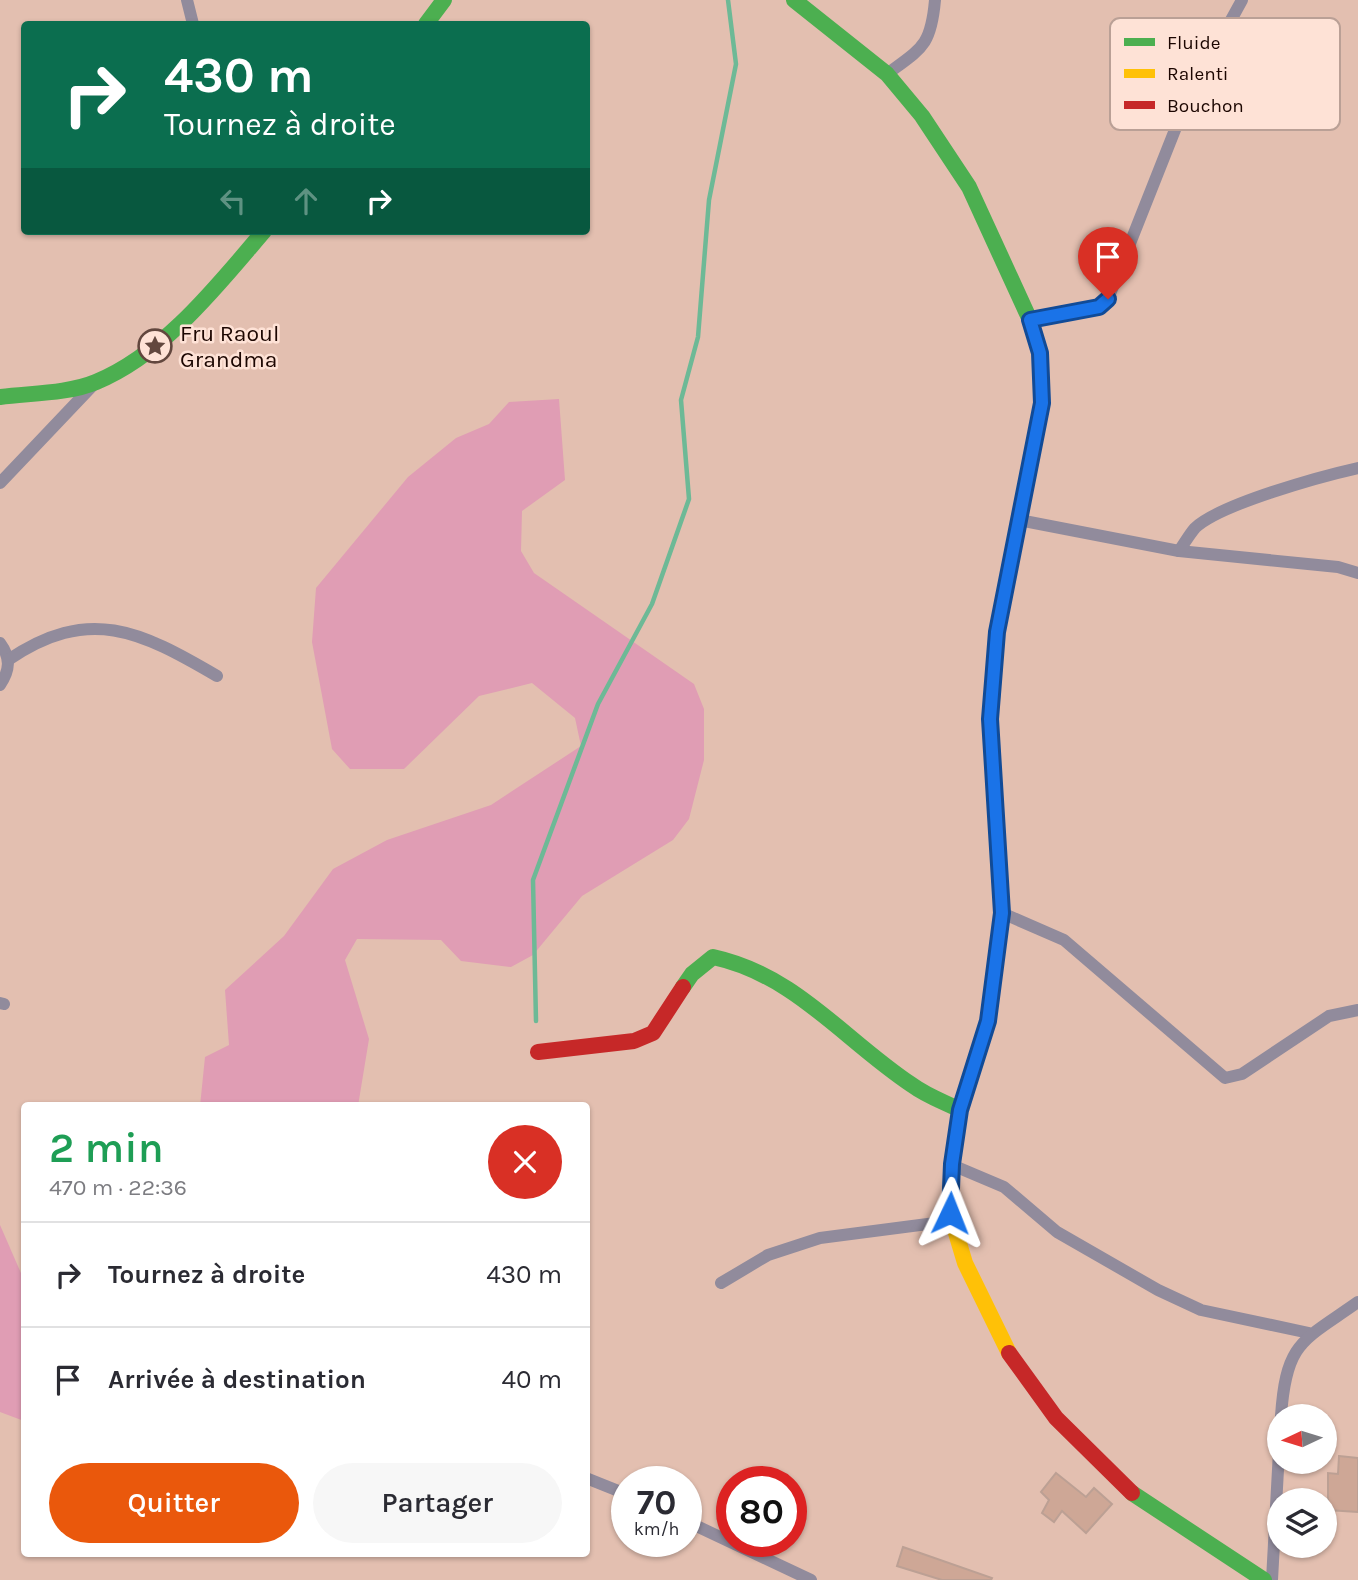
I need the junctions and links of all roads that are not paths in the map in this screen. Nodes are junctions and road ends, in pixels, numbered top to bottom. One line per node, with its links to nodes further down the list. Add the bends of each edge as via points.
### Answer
1 (187, 0): 7 (street)
2 (444, 0): 8 (main road)
3 (794, 0): 9 (main road)
4 (935, 0): 9 (street, via 925,46)
5 (1241, 0): 6 (street)
6 (1231, 18)
7 (192, 21)
8 (428, 21)
9 (887, 74): 12 (main road, via 922,116 969,187)
10 (1175, 130): 12 (street, via 1108,299 1099,307)
11 (260, 235): 13 (main road, via 178,323 122,368)
12 (1030, 320): 17 (main road, via 1040,353 1042,403)
13 (95, 383): 14 (main road); 16 (street)
14 (0, 397)
15 (1358, 468): 18 (street, via 1276,490 1210,519 1195,528)
16 (0, 483)
17 (1019, 520): 18 (street); 24 (main road, via 997,632 990,719)
18 (1179, 551): 19 (street)
19 (1358, 573)
20 (0, 643): 21 (street)
21 (8, 660): 22 (street, via 67,629 93,627 125,632 172,650); 23 (street, via 8,672)
22 (217, 676)
23 (0, 685)
24 (1002, 913): 25 (street, via 1065,940 1224,1078 1242,1074 1329,1016); 27 (main road, via 988,1021)
25 (1358, 1010)
26 (538, 1052): 27 (main road, via 634,1041 653,1033 692,974 713,957 739,960 832,1020 910,1085)
27 (960, 1110): 28 (main road)
28 (952, 1164): 29 (main road); 32 (street, via 1004,1187 1057,1232 1158,1290 1201,1310)
29 (950, 1213): 30 (street, via 943,1222 820,1238 768,1255); 39 (main road, via 965,1263 988,1314 1013,1361 1056,1418 1124,1488)
30 (721, 1283)
31 (1358, 1302): 32 (street)
32 (1309, 1333): 33 (street, via 1287,1370)
33 (1283, 1404)
34 (1278, 1474): 40 (street)
35 (590, 1480): 36 (street)
36 (611, 1488)
37 (702, 1529): 38 (street)
38 (811, 1580)
39 (1264, 1580)
40 (1272, 1580)

